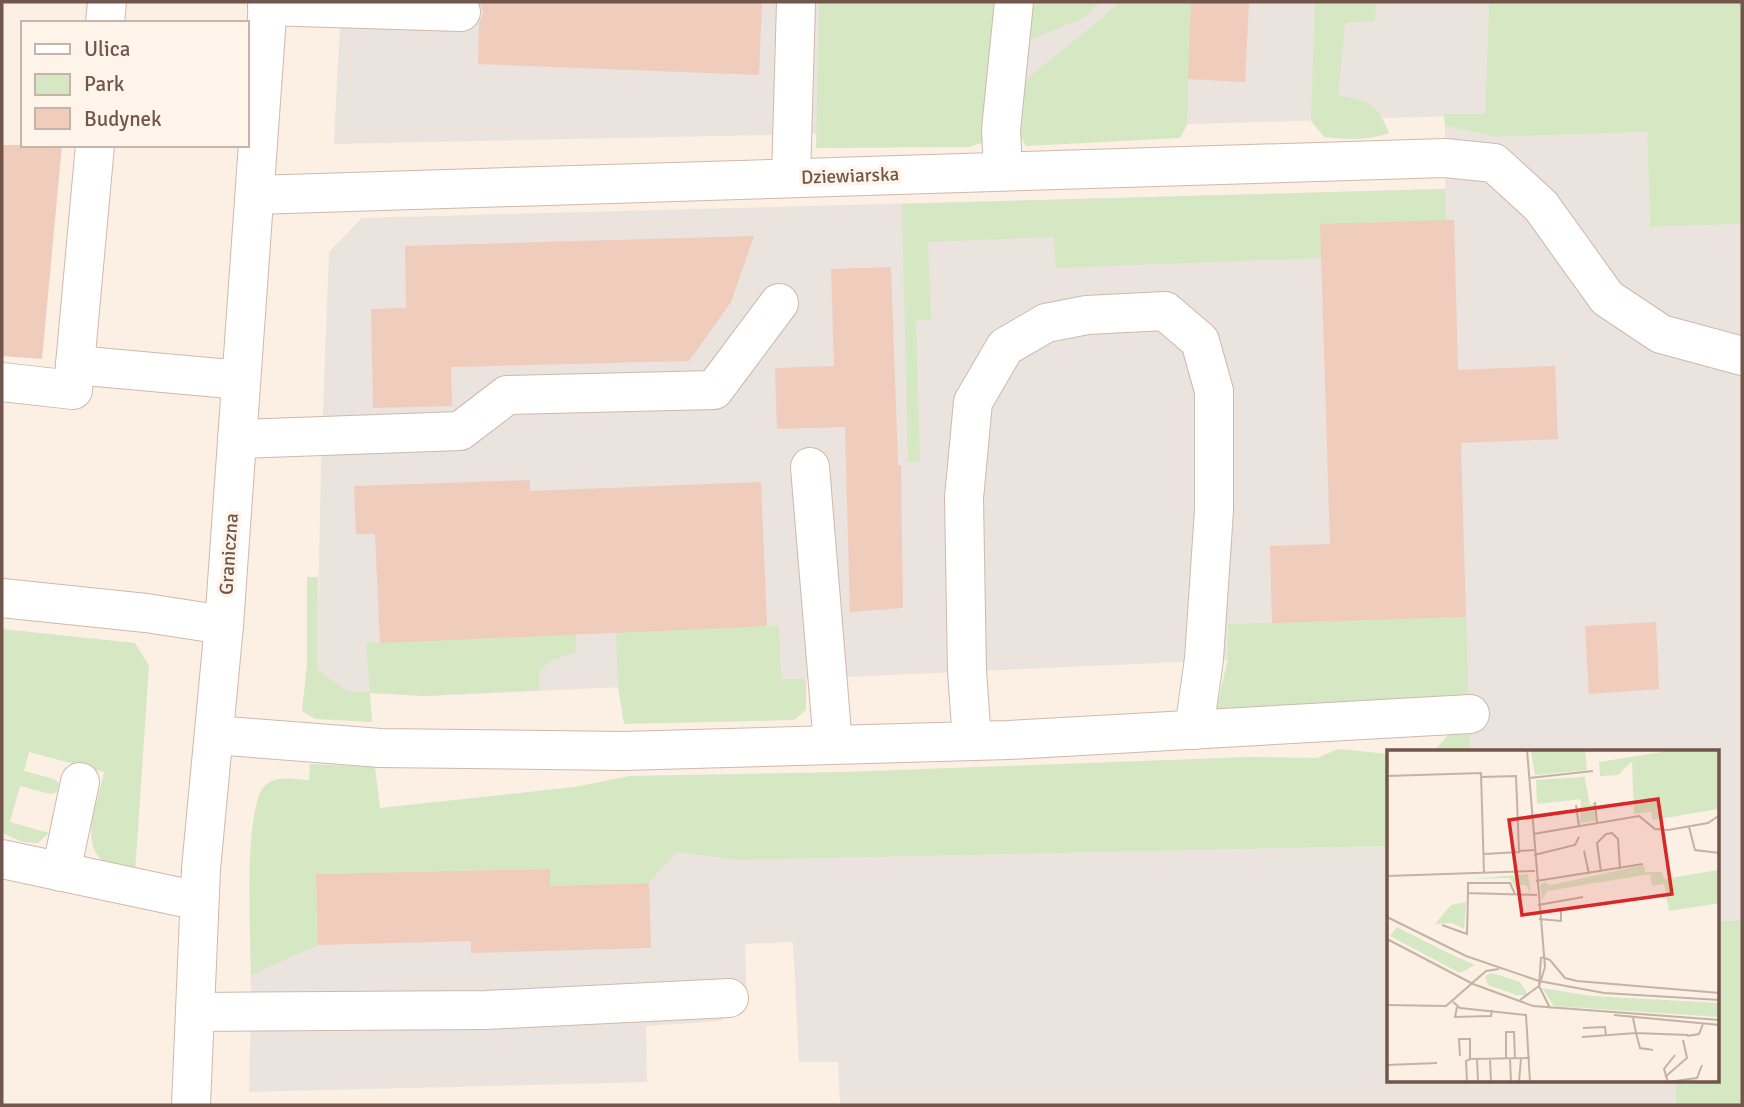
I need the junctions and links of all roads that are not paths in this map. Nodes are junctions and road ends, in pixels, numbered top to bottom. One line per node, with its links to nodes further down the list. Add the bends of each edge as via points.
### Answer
1 (107, 2): 6 (street)
2 (796, 2): 9 (street)
3 (1014, 2): 8 (street, via 1001,130)
4 (267, 4): 5 (street); 10 (street, Graniczna)
5 (461, 12)
6 (105, 21)
7 (94, 147): 13 (street)
8 (1003, 171): 9 (street, Dziewiarska); 12 (street, Dziewiarska, via 1444,158 1494,163 1541,206 1607,298 1661,334)
9 (791, 178): 10 (street, Dziewiarska)
10 (256, 195): 14 (street, Graniczna)
11 (779, 303): 16 (street, via 714,390 507,395 460,431)
12 (1742, 356)
13 (75, 365): 14 (street); 15 (street, via 73,390)
14 (241, 380): 16 (street, Graniczna)
15 (2, 382)
16 (237, 439): 19 (street, Graniczna)
17 (810, 467): 24 (street)
18 (2, 598): 19 (street)
19 (225, 625): 22 (street, Graniczna)
20 (1470, 714): 21 (street)
21 (1194, 730): 23 (street); 23 (street, via 1204,659 1214,509 1214,391 1200,341 1165,311 1100,314 1046,323 1005,347 973,402 964,498)
22 (214, 735): 24 (street, via 380,748 502,751); 28 (street, Graniczna)
23 (972, 741): 24 (street)
24 (834, 745)
25 (80, 782): 27 (street)
26 (2, 859): 27 (street)
27 (61, 872): 28 (street)
28 (199, 901): 30 (street, Graniczna)
29 (729, 998): 30 (street, via 486,1010)
30 (195, 1012): 31 (street, Graniczna)
31 (191, 1105)

